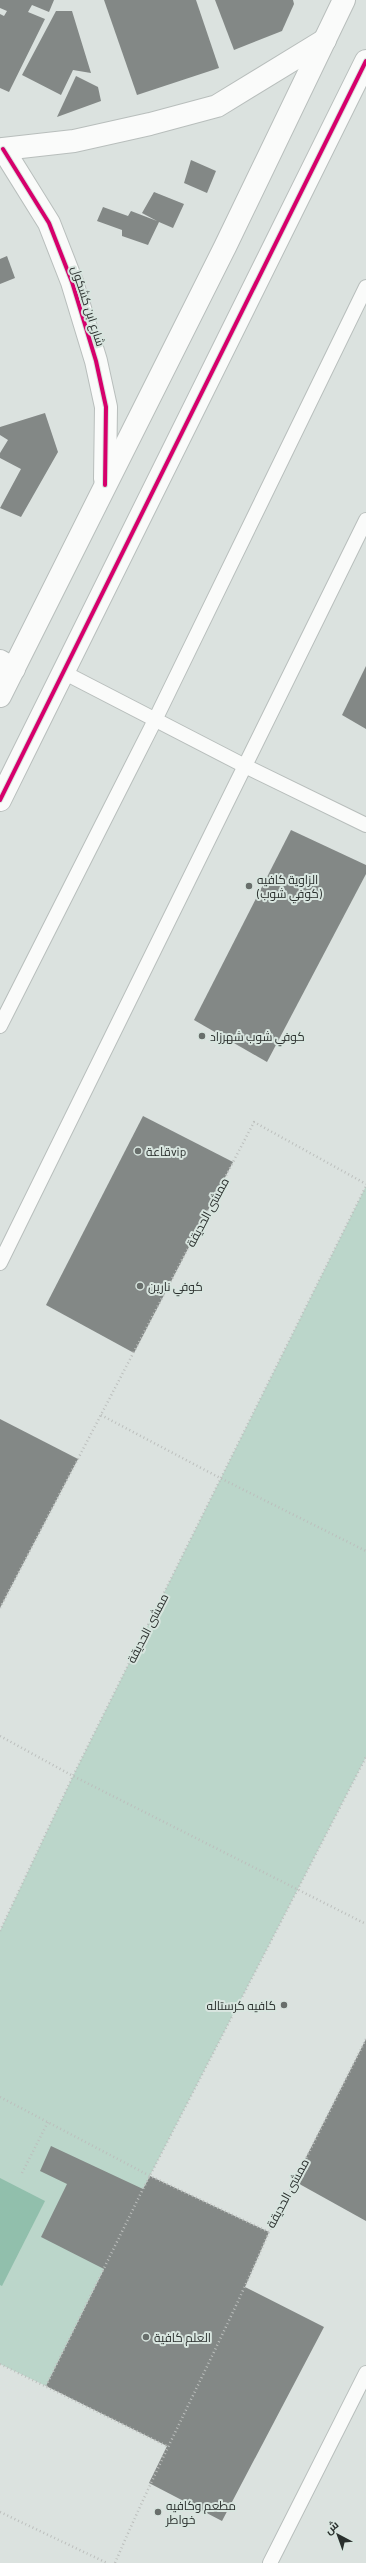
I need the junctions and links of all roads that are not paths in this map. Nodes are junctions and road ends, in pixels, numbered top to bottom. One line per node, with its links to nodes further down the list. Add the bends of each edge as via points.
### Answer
1 (344, 0): 2 (street)
2 (325, 40): 4 (street, شارع ابن كشكول, via 217,106 74,141); 6 (street)
3 (366, 61): 9 (street)
4 (1, 148): 6 (street, شارع ابن كشكول, via 49,223 72,282 96,361 106,407)
5 (366, 287): 11 (lane)
6 (105, 485): 8 (street)
7 (366, 520): 12 (lane)
8 (7, 665): 10 (street)
9 (63, 672): 11 (lane); 13 (street)
10 (0, 696)
11 (155, 720): 12 (lane); 15 (lane)
12 (245, 766): 14 (lane); 16 (lane)
13 (0, 800)
14 (366, 825)
15 (0, 1026)
16 (0, 1263)
17 (366, 2373): 18 (lane)
18 (270, 2563)

